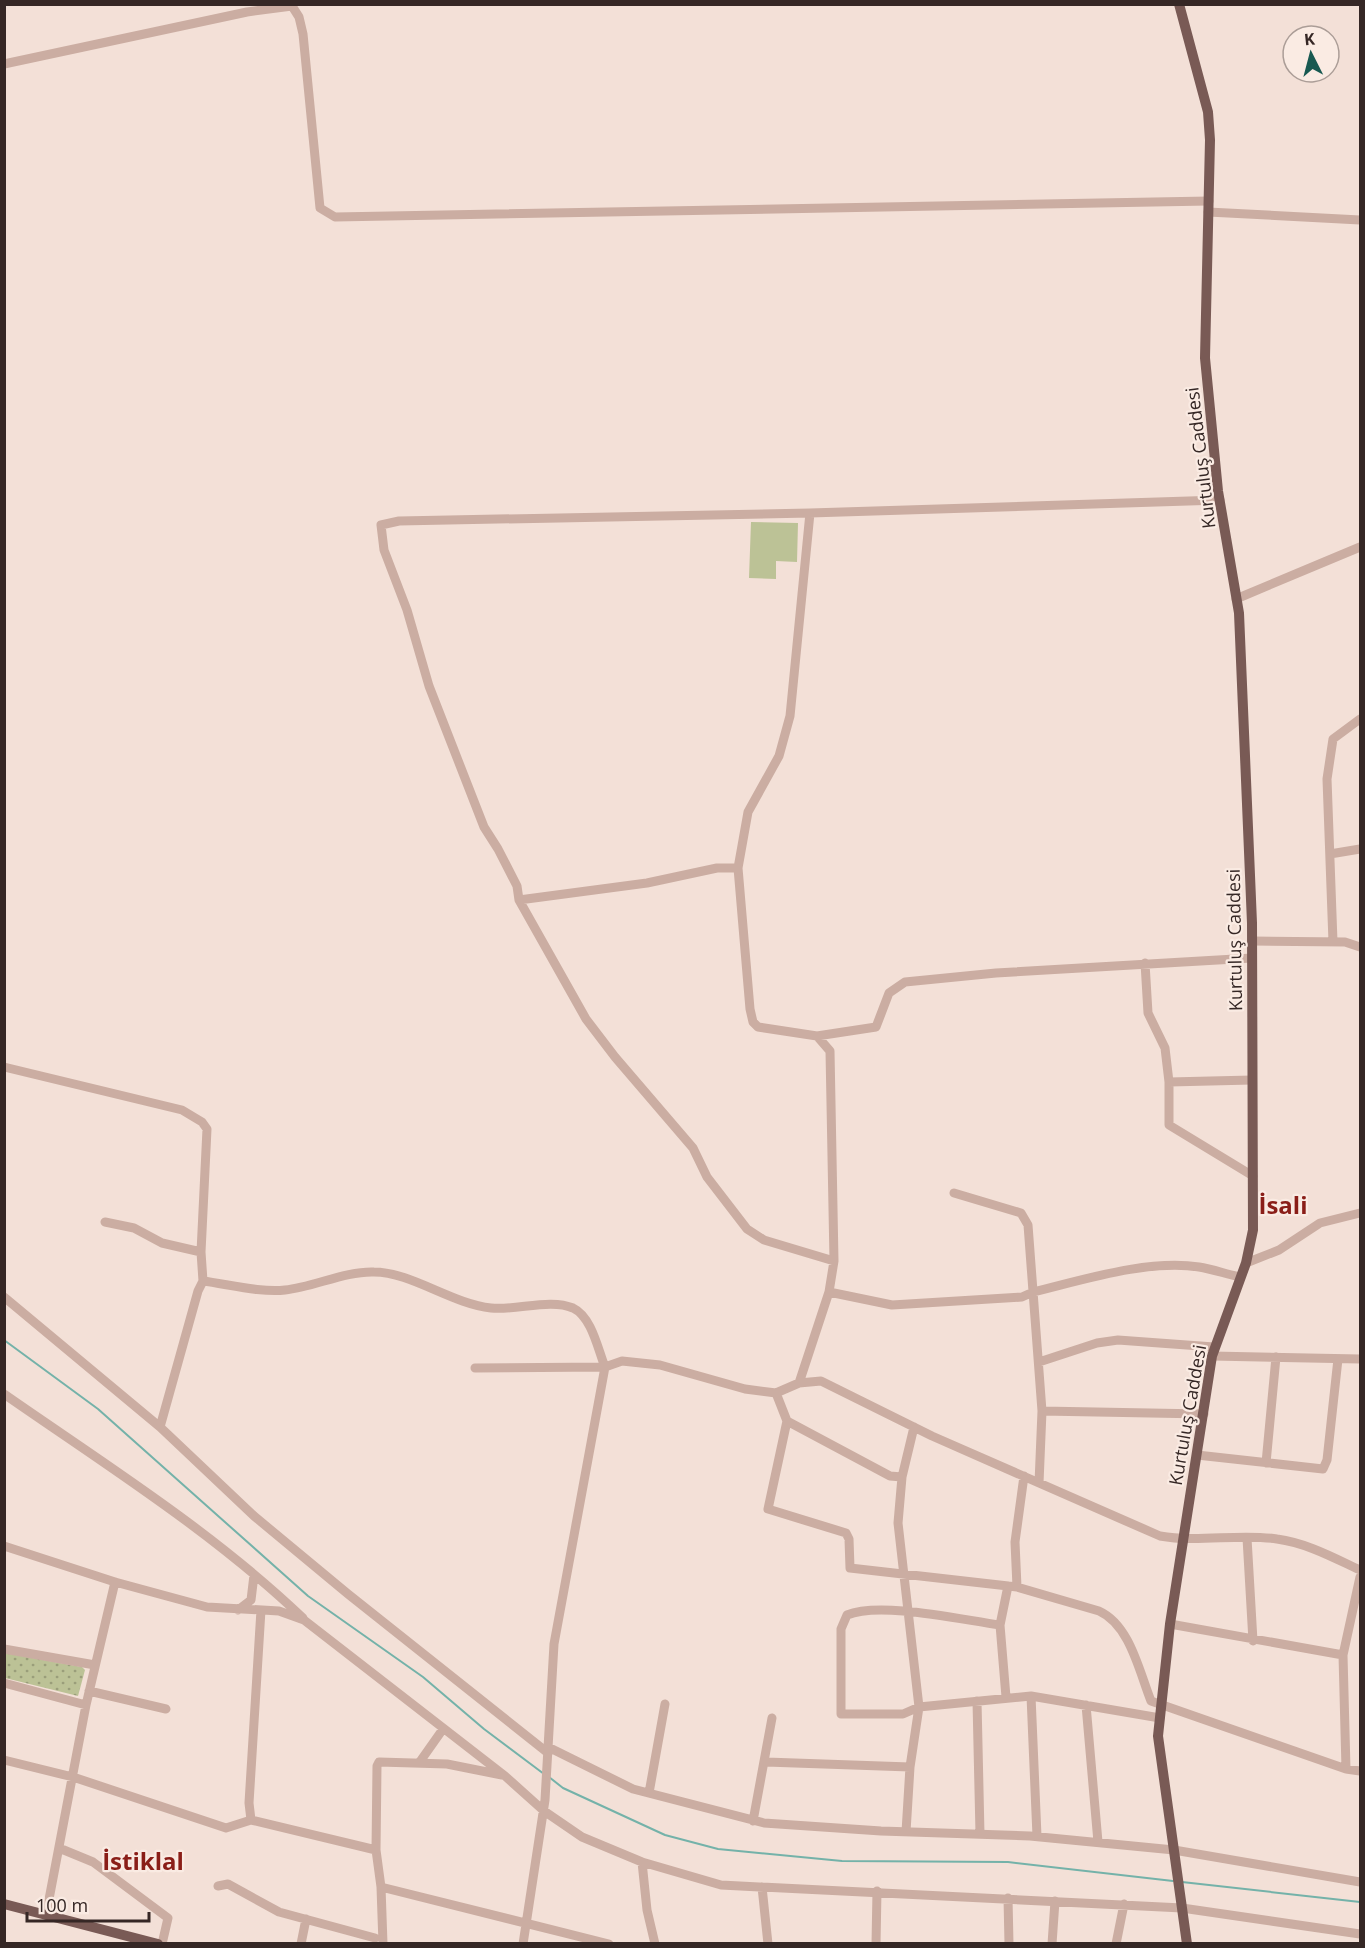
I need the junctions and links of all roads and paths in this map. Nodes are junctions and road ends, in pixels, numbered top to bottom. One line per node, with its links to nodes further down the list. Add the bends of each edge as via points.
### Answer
1 (1179, 4): 3 (main road, Kurtuluş Caddesi, via 1208,112)
2 (4, 64): 3 (street, via 247,12 292,6 300,18 303,34 320,208 335,218)
3 (1208, 207): 4 (street); 5 (main road, Kurtuluş Caddesi, via 1205,358)
4 (1360, 220)
5 (1220, 500): 6 (street); 8 (main road, Kurtuluş Caddesi)
6 (810, 513): 12 (street, via 790,716 779,756 748,812); 13 (street, via 399,521 381,525 384,550 429,686 484,827 517,886)
7 (1360, 547): 8 (street)
8 (1236, 598): 14 (main road, Kurtuluş Caddesi)
9 (1360, 719): 11 (street, via 1333,739 1327,779)
10 (1360, 849): 11 (street)
11 (1330, 854): 15 (street)
12 (738, 868): 13 (street, via 717,868 646,883); 19 (street, via 753,1022 758,1027)
13 (519, 900): 28 (street, via 586,1019 693,1148 707,1177 747,1229 764,1240)
14 (1252, 940): 15 (street); 17 (main road, Kurtuluş Caddesi)
15 (1333, 942): 16 (street)
16 (1360, 947)
17 (1252, 958): 18 (street); 21 (main road, Kurtuluş Caddesi)
18 (1145, 963): 19 (street, via 905,982 889,993 876,1028); 22 (street, via 1148,1013 1165,1048)
19 (817, 1036): 28 (street, via 831,1051)
20 (4, 1067): 27 (street, via 182,1110 202,1122 207,1129)
21 (1252, 1080): 22 (street); 23 (main road, Kurtuluş Caddesi)
22 (1169, 1082): 23 (street, via 1169,1125)
23 (1253, 1176): 29 (main road, Kurtuluş Caddesi, via 1253,1230)
24 (954, 1193): 33 (street, via 1021,1213 1028,1225)
25 (1360, 1213): 29 (street, via 1320,1223 1279,1250)
26 (105, 1222): 27 (street, via 134,1228 162,1243)
27 (201, 1252): 31 (street)
28 (834, 1261): 32 (street)
29 (1246, 1263): 30 (main road, Kurtuluş Caddesi)
30 (1240, 1277): 33 (street, via 1197,1267 1164,1267 1118,1272); 35 (main road, Kurtuluş Caddesi)
31 (203, 1281): 40 (street, via 283,1291 373,1272 409,1280 485,1307 573,1308 585,1318); 48 (street)
32 (829, 1292): 33 (street, via 892,1305 1022,1298); 42 (street)
33 (1033, 1292): 39 (street)
34 (4, 1297): 48 (street)
35 (1213, 1351): 36 (street); 39 (street, via 1118,1340); 46 (main road, Kurtuluş Caddesi)
36 (1276, 1357): 37 (street); 51 (street)
37 (1338, 1359): 38 (street); 51 (street, via 1323,1469)
38 (1360, 1359)
39 (1039, 1362): 45 (street)
40 (605, 1367): 41 (street); 43 (street, via 622,1361 660,1365 745,1389); 88 (street, via 554,1644)
41 (475, 1368)
42 (800, 1383): 43 (street); 49 (street, via 821,1380)
43 (776, 1393): 47 (street)
44 (4, 1394): 60 (street, via 181,1516)
45 (1042, 1411): 46 (street); 54 (street)
46 (1204, 1414): 50 (main road, Kurtuluş Caddesi)
47 (787, 1421): 53 (street, via 890,1476); 59 (street, via 768,1509 846,1533 850,1568)
48 (160, 1427): 88 (street, via 271,1530)
49 (914, 1427): 52 (street); 53 (street)
50 (1197, 1455): 51 (street); 56 (main road, Kurtuluş Caddesi)
51 (1266, 1463)
52 (1024, 1476): 54 (street); 63 (street)
53 (902, 1477): 59 (street, via 898,1523)
54 (1039, 1483): 56 (street, via 1161,1536)
55 (1247, 1538): 56 (street); 58 (street, via 1277,1538 1306,1546); 70 (street)
56 (1182, 1540): 68 (main road, Kurtuluş Caddesi)
57 (4, 1546): 62 (street)
58 (1360, 1570)
59 (904, 1574): 63 (street); 66 (street)
60 (254, 1575): 64 (street, via 251,1600); 67 (street)
61 (1360, 1577): 72 (street)
62 (115, 1582): 64 (street, via 207,1607); 73 (street)
63 (1013, 1587): 69 (street); 79 (street, via 1110,1616 1123,1631 1151,1701)
64 (238, 1611): 65 (street)
65 (261, 1611): 67 (street, via 279,1611); 99 (street)
66 (909, 1611): 69 (street); 83 (street); 83 (street, via 855,1611 847,1615 841,1629 841,1714 903,1714)
67 (304, 1620): 87 (street)
68 (1170, 1624): 70 (street); 79 (main road, Kurtuluş Caddesi)
69 (1000, 1625): 77 (street)
70 (1253, 1641): 72 (street)
71 (4, 1649): 73 (street)
72 (1343, 1655): 93 (street)
73 (95, 1665): 75 (street)
74 (4, 1683): 80 (street)
75 (89, 1690): 80 (street); 84 (street)
76 (1031, 1696): 77 (street); 82 (street); 103 (street)
77 (1006, 1697): 78 (street)
78 (977, 1701): 83 (street); 102 (street)
79 (1162, 1702): 86 (main road, Kurtuluş Caddesi); 93 (street)
80 (86, 1704): 96 (street)
81 (665, 1704): 97 (street)
82 (1086, 1705): 86 (street); 104 (street)
83 (919, 1707): 92 (street)
84 (166, 1709)
85 (772, 1718): 90 (street)
86 (1160, 1718): 107 (main road, Kurtuluş Caddesi, via 1158,1736)
87 (443, 1729): 91 (street); 95 (street)
88 (548, 1753): 97 (street); 98 (street)
89 (4, 1760): 96 (street)
90 (766, 1762): 92 (street); 100 (street)
91 (419, 1763): 95 (street, via 447,1764); 106 (street, via 379,1762 377,1766)
92 (910, 1767): 101 (street)
93 (1346, 1769): 94 (street)
94 (1360, 1771)
95 (505, 1776): 98 (street)
96 (73, 1777): 99 (street, via 226,1828); 105 (street)
97 (649, 1793): 100 (street)
98 (544, 1811): 108 (street, via 582,1837); 121 (street)
99 (251, 1820): 106 (street)
100 (753, 1821): 101 (street)
101 (906, 1832): 102 (street)
102 (980, 1834): 103 (street)
103 (1037, 1836): 104 (street)
104 (1098, 1842): 107 (street)
105 (59, 1848): 119 (street); 124 (street, via 93,1862 168,1918)
106 (376, 1850): 111 (street)
107 (1174, 1850): 109 (street); 116 (main road, Kurtuluş Caddesi)
108 (642, 1862): 112 (street, via 721,1885); 128 (street)
109 (1360, 1882)
110 (218, 1886): 120 (street, via 228,1884 279,1912)
111 (381, 1887): 121 (street); 123 (street)
112 (762, 1887): 113 (street, via 848,1893); 129 (street)
113 (877, 1891): 114 (street); 130 (street)
114 (1008, 1898): 115 (street); 131 (street)
115 (1055, 1901): 118 (street); 132 (street)
116 (1181, 1902): 118 (street); 122 (street); 134 (main road, Kurtuluş Caddesi)
117 (4, 1904): 119 (main road)
118 (1124, 1904): 133 (street)
119 (46, 1915): 124 (main road)
120 (306, 1919): 123 (street); 125 (street)
121 (528, 1925): 126 (street); 127 (street)
122 (1356, 1934): 135 (street)
123 (379, 1941)
124 (160, 1944)
125 (301, 1944)
126 (523, 1944)
127 (609, 1944)
128 (655, 1944)
129 (768, 1944)
130 (876, 1944)
131 (1009, 1944)
132 (1052, 1944)
133 (1116, 1944)
134 (1187, 1944)
135 (1350, 1944)

